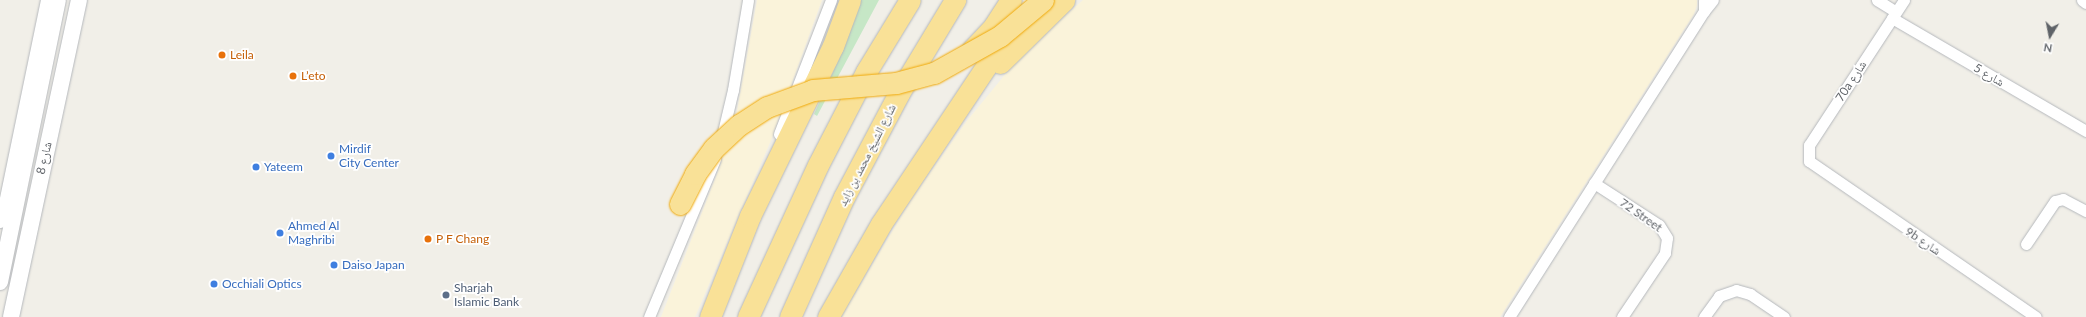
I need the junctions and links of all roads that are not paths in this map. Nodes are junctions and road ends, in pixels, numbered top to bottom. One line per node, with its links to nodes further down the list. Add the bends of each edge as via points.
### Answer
1 (46, 0): 29 (street)
2 (58, 0): 31 (street, شارع 8)
3 (79, 0): 33 (street, شارع 8)
4 (748, 0): 34 (street, via 733,90 720,143)
5 (831, 0): 28 (street, via 800,86 764,168)
6 (850, 0): 28 (highway, via 833,46)
7 (910, 0): 36 (highway, via 866,72 818,164)
8 (956, 0): 37 (highway, شارع الشيخ محمد بن زايد, via 899,93 844,197)
9 (1011, 0): 21 (highway, bridge, via 983,39)
10 (1030, 0): 22 (highway)
11 (1043, 0): 21 (highway, bridge, via 1000,36)
12 (1064, 0): 22 (highway, via 1011,51)
13 (1704, 0): 19 (street)
14 (1713, 0): 19 (street)
15 (1877, 0): 20 (street, شارع 5)
16 (1904, 0): 20 (street, 70a شارع)
17 (2082, 0): 18 (street)
18 (2086, 3)
19 (1704, 12): 25 (street)
20 (1894, 15): 23 (street, شارع 5); 24 (street, 70a شارع, via 1810,144 1807,157)
21 (958, 62): 26 (highway, bridge, via 909,80 813,90 766,107 739,125 714,148 695,174)
22 (952, 116): 38 (highway, via 881,224)
23 (2086, 131)
24 (1811, 165): 43 (street, 9b شارع)
25 (1594, 183): 39 (street); 40 (street, 72 Street, via 1659,225 1668,238 1665,253)
26 (680, 204)
27 (2086, 211): 30 (street, via 2063,199 2055,201)
28 (750, 216): 35 (highway)
29 (0, 222)
30 (2026, 244)
31 (6, 253): 32 (street, شارع 8); 33 (street, via 10,266 6,293)
32 (0, 282)
33 (12, 309)
34 (649, 317)
35 (710, 317)
36 (748, 317)
37 (790, 317)
38 (828, 317)
39 (1509, 317)
40 (1622, 317)
41 (1704, 317): 42 (street, via 1719,296 1726,291 1746,292)
42 (1784, 317)
43 (2036, 317)

